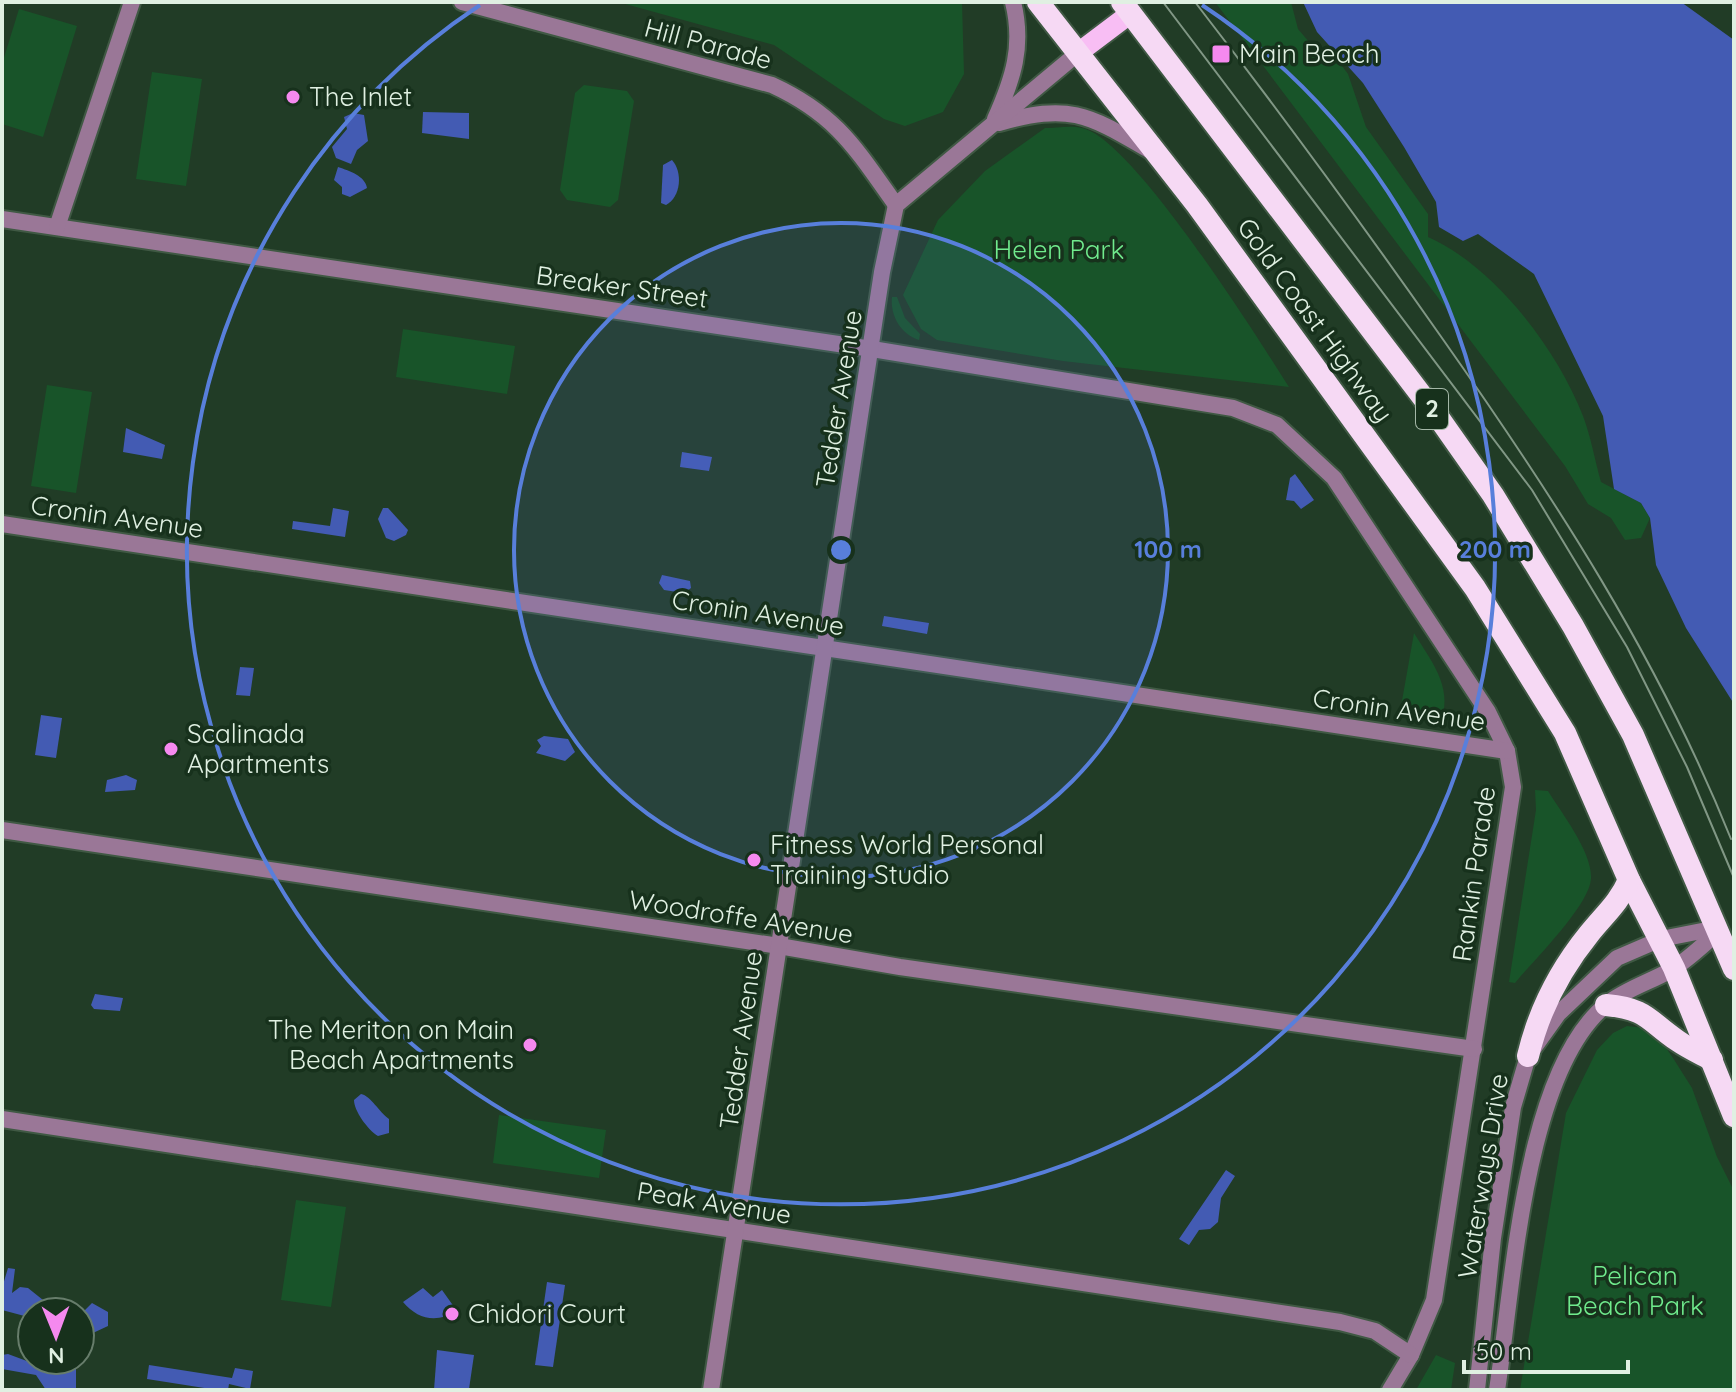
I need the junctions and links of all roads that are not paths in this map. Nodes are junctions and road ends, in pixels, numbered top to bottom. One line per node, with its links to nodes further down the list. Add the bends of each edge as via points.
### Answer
1 (132, 2): 11 (street)
2 (462, 2): 9 (street, Hill Parade, via 778,88 825,114)
3 (1013, 2): 7 (street, via 1019,52)
4 (1038, 2): 6 (highway, Gold Coast Highway)
5 (1127, 8): 6 (main road); 19 (highway, Gold Coast Highway / 2, via 1493,495 1633,735)
6 (1078, 53): 7 (street); 8 (highway, Gold Coast Highway)
7 (993, 124): 8 (street, via 1040,111 1069,113 1103,123); 9 (street)
8 (1158, 155): 18 (highway, Gold Coast Highway, via 1475,588 1565,733)
9 (896, 205): 12 (street, Tedder Avenue)
10 (2, 219): 11 (street, Breaker Street)
11 (57, 227): 12 (street, Breaker Street)
12 (872, 349): 13 (street, Breaker Street); 15 (street, Tedder Avenue)
13 (1233, 408): 16 (street, Rankin Parade, via 1277,425 1334,478 1488,712)
14 (2, 524): 15 (street, Cronin Avenue)
15 (825, 647): 16 (street, Cronin Avenue); 21 (street, Tedder Avenue)
16 (1507, 751): 25 (street, Rankin Parade, via 1513,787)
17 (2, 830): 21 (street, Woodroffe Avenue)
18 (1629, 880): 20 (highway, Gold Coast Highway); 26 (highway, via 1620,901 1588,935 1553,986 1536,1020)
19 (1718, 929): 20 (street, Waterways Drive); 22 (street, Waterways Drive); 23 (highway, Gold Coast Highway / 2)
20 (1661, 939): 22 (highway, Gold Coast Highway); 26 (street, Waterways Drive, via 1617,958 1593,977)
21 (779, 946): 25 (street, Woodroffe Avenue); 30 (street, Tedder Avenue)
22 (1674, 968): 24 (street, Waterways Drive); 27 (highway, Gold Coast Highway)
23 (1734, 969)
24 (1606, 1005): 27 (highway, via 1634,1008); 35 (street, Waterways Drive, via 1583,1031 1556,1077 1538,1128)
25 (1474, 1049): 31 (street, Rankin Parade, via 1434,1300)
26 (1528, 1056): 34 (street, Waterways Drive, via 1513,1107)
27 (1712, 1060): 28 (highway, Gold Coast Highway)
28 (1734, 1116)
29 (2, 1119): 30 (street, Peak Avenue)
30 (736, 1229): 31 (street, Peak Avenue, via 1359,1325); 32 (street, Tedder Avenue)
31 (1411, 1355): 33 (street, Rankin Parade)
32 (711, 1390)
33 (1390, 1390)
34 (1477, 1390)
35 (1497, 1390)

